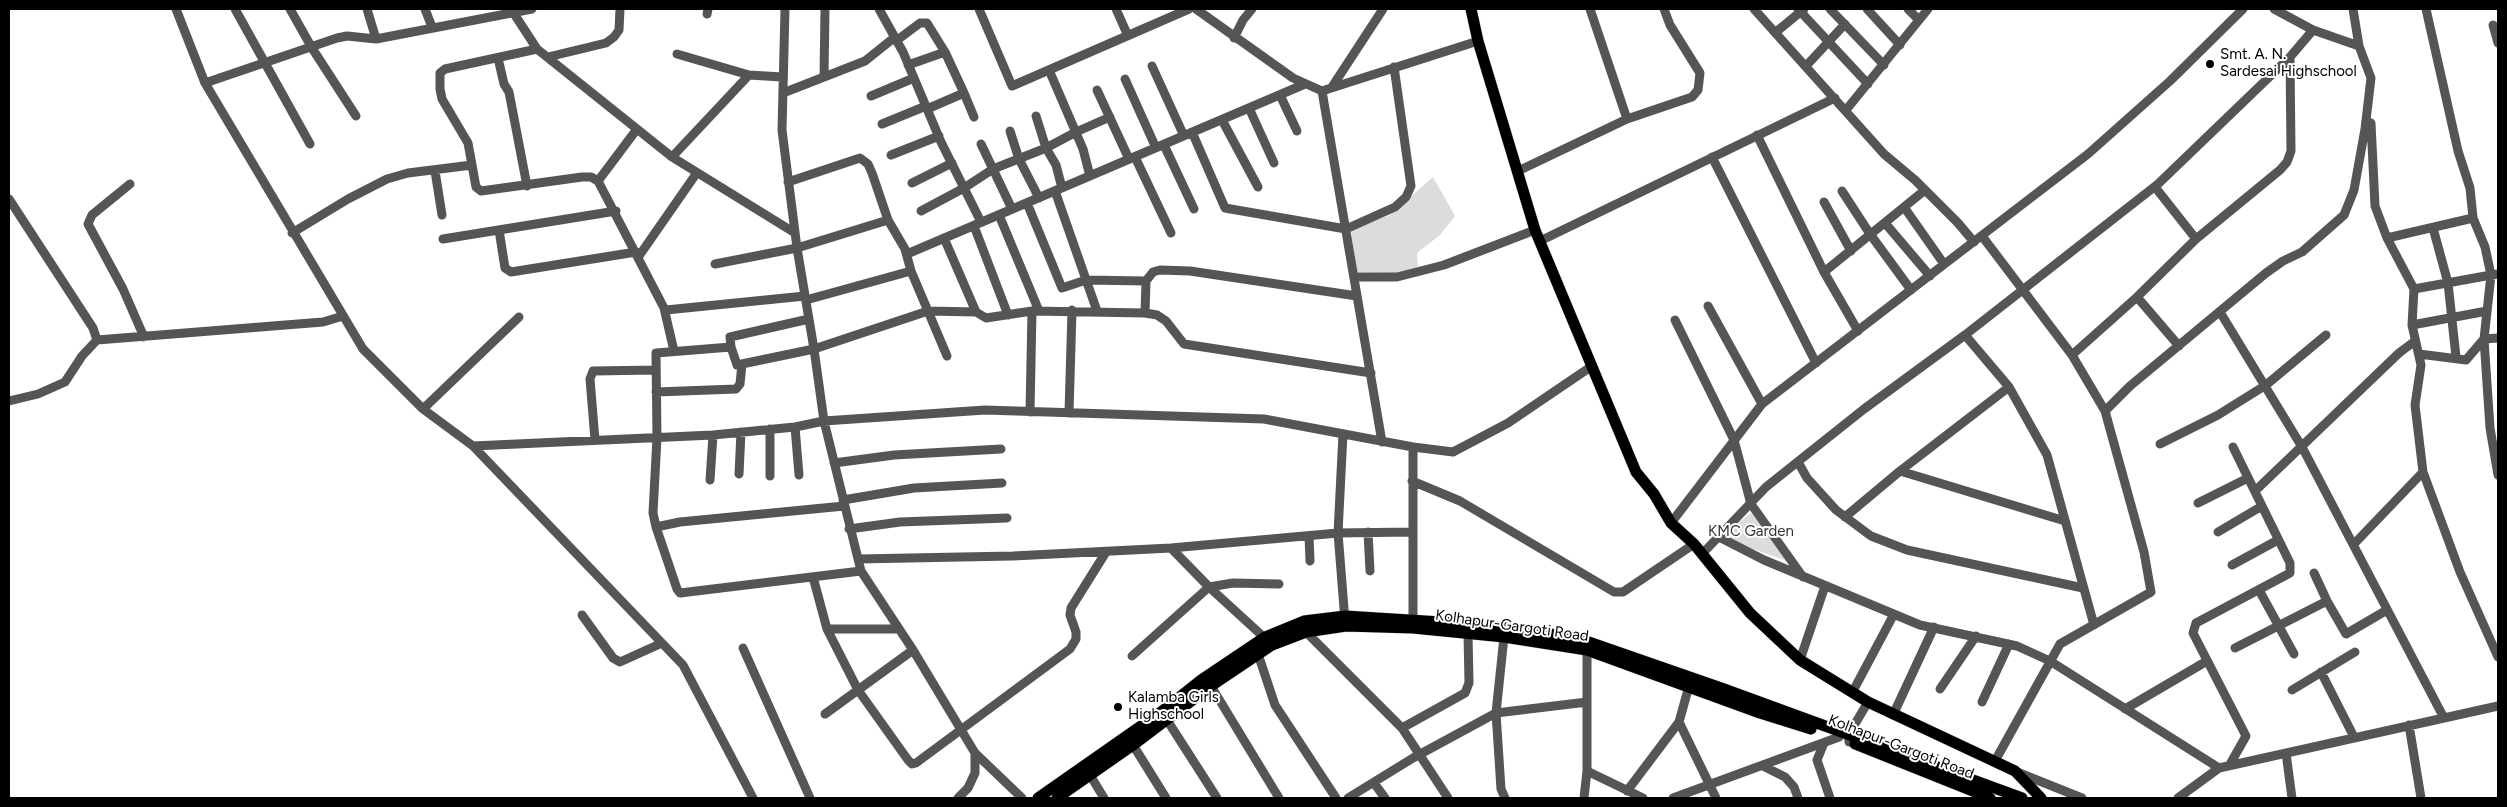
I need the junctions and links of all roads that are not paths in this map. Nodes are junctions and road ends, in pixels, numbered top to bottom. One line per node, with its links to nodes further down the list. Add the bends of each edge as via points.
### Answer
1 (176, 9): 66 (street)
2 (235, 9): 53 (street)
3 (290, 9): 46 (street)
4 (367, 9): 39 (street)
5 (425, 9): 34 (street)
6 (532, 9): 30 (street)
7 (620, 9): 50 (street, via 619,30 606,43)
8 (785, 9): 61 (street)
9 (825, 9): 62 (street)
10 (979, 9): 59 (street, via 1012,86)
11 (1116, 9): 37 (street)
12 (1189, 9): 37 (street)
13 (1196, 9): 38 (street)
14 (1252, 9): 38 (street)
15 (1383, 9): 69 (street)
16 (1471, 9): 41 (main road)
17 (1590, 9): 84 (street)
18 (1664, 9): 84 (street, via 1670,25 1700,73 1698,90 1692,97)
19 (1754, 9): 36 (street)
20 (1830, 9): 32 (street)
21 (1867, 9): 44 (street)
22 (1908, 9): 31 (street)
23 (1928, 9): 31 (street)
24 (2244, 9): 145 (street, via 2088,154)
25 (2274, 9): 35 (street)
26 (2353, 9): 45 (street)
27 (2426, 9): 133 (street, via 2458,151 2470,188)
28 (883, 10): 40 (street)
29 (1801, 10): 36 (street); 42 (street)
30 (512, 11): 34 (street); 47 (street)
31 (1919, 20): 44 (street)
32 (1845, 24): 42 (street); 55 (street)
33 (2493, 25): 43 (street)
34 (432, 27): 39 (street)
35 (2313, 30): 45 (street); 51 (street)
36 (1776, 32): 57 (street)
37 (1128, 36): 59 (street)
38 (1234, 38): 67 (street)
39 (376, 39): 46 (street, via 347,36)
40 (896, 39): 48 (street, via 920,23 927,23); 54 (street); 62 (street, via 865,61)
41 (1478, 41): 58 (street); 108 (main road)
42 (1828, 42): 57 (street); 68 (street)
43 (2498, 43)
44 (1900, 45): 55 (street)
45 (2359, 46): 64 (street)
46 (312, 48): 53 (street); 80 (street)
47 (537, 49): 50 (street); 52 (street)
48 (945, 52): 54 (street); 72 (street)
49 (677, 54): 60 (street)
50 (548, 57): 87 (street)
51 (2290, 57): 117 (street); 149 (street, via 2290,151 2287,162)
52 (498, 58): 105 (street, via 445,69 440,73 442,99 468,143); 115 (street, via 509,92)
53 (263, 62): 66 (street); 94 (street)
54 (908, 65): 63 (street)
55 (1884, 65): 68 (street)
56 (1152, 66): 91 (street)
57 (1806, 66): 76 (street)
58 (1394, 68): 69 (street); 138 (street, via 1410,186 1406,198 1395,207)
59 (1049, 70): 89 (street)
60 (749, 74): 61 (street); 99 (street)
61 (782, 77): 73 (street)
62 (824, 77): 73 (street)
63 (914, 78): 75 (street); 77 (street)
64 (2371, 78): 147 (street, via 2375,206); 179 (street, via 2366,129 2354,190 2344,215 2302,252 2266,273)
65 (1125, 79): 96 (street)
66 (205, 83): 140 (street)
67 (1305, 84): 71 (street); 74 (street)
68 (1868, 84): 79 (street)
69 (1332, 88): 71 (street)
70 (1097, 90): 83 (street)
71 (1322, 91): 138 (street)
72 (964, 92): 77 (street); 81 (street)
73 (783, 93): 112 (street, via 782,130)
74 (1280, 94): 78 (street); 90 (street)
75 (871, 96)
76 (1835, 98): 79 (street); 93 (street)
77 (926, 107): 86 (street); 92 (street)
78 (1249, 108): 85 (street); 104 (street)
79 (1846, 110): 120 (street, via 1884,154)
80 (356, 116)
81 (974, 116)
82 (1036, 116): 97 (street)
83 (1110, 117): 89 (street); 100 (street)
84 (1627, 119): 108 (street)
85 (1222, 120): 91 (street); 116 (street)
86 (882, 124)
87 (637, 129): 99 (street); 111 (street)
88 (1010, 131): 102 (street)
89 (1076, 132): 97 (street); 110 (street)
90 (1297, 132)
91 (1188, 134): 96 (street); 138 (street, via 1225,208)
92 (939, 136): 98 (street); 103 (street)
93 (1757, 136): 101 (street); 158 (street)
94 (310, 144)
95 (981, 144): 106 (street)
96 (1160, 146): 100 (street); 129 (street)
97 (1046, 148): 102 (street); 119 (street, via 1056,165)
98 (891, 155)
99 (672, 157): 109 (street)
100 (1132, 158): 110 (street); 142 (street)
101 (1712, 158): 144 (street); 204 (street)
102 (1019, 159): 106 (street); 122 (street)
103 (952, 163): 113 (street); 118 (street)
104 (1274, 163)
105 (472, 165): 107 (street); 115 (street, via 476,187 481,191)
106 (993, 169): 118 (street); 128 (street)
107 (435, 171): 131 (street); 140 (street, via 387,179)
108 (1518, 171): 144 (main road)
109 (696, 174): 141 (street); 153 (street)
110 (1090, 176): 119 (street)
111 (598, 181): 115 (street, via 591,177); 130 (street)
112 (788, 182): 134 (street, via 860,158 868,164); 141 (street)
113 (912, 183)
114 (130, 184): 191 (street, via 92,215 88,224)
115 (527, 186)
116 (1258, 187)
117 (2155, 187): 149 (street); 167 (street)
118 (964, 188): 127 (street); 136 (street)
119 (1059, 189): 122 (street); 162 (street)
120 (1925, 190): 126 (street); 150 (street)
121 (1842, 191): 143 (street)
122 (1039, 198): 125 (street)
123 (9, 199): 193 (street, via 93,328)
124 (1824, 202): 152 (street)
125 (1027, 203): 128 (street); 162 (street, via 1062,288)
126 (1904, 207): 135 (street); 156 (street)
127 (921, 210)
128 (1012, 210): 132 (street)
129 (1194, 210)
130 (616, 211): 139 (street); 153 (street)
131 (442, 215)
132 (999, 215): 136 (street); 175 (street)
133 (2472, 218): 137 (street); 159 (street)
134 (888, 220): 151 (street); 154 (street)
135 (1885, 223): 143 (street); 160 (street)
136 (978, 224): 146 (street); 181 (street)
137 (2433, 228): 147 (street); 164 (street)
138 (1346, 229): 161 (street)
139 (499, 230): 148 (street); 153 (street, via 505,268 511,272)
140 (292, 233): 182 (street)
141 (795, 233): 151 (street)
142 (1171, 233)
143 (1870, 234): 152 (street); 166 (street)
144 (1537, 235): 161 (street, via 1397,278); 206 (main road)
145 (1982, 236): 150 (street); 167 (street)
146 (944, 238): 154 (street); 178 (street)
147 (2386, 238): 165 (street)
148 (443, 239)
149 (2196, 239): 169 (street)
150 (1974, 242): 156 (street)
151 (797, 248): 155 (street); 170 (street)
152 (1851, 251): 158 (street)
153 (638, 254): 172 (street)
154 (907, 254): 157 (street)
155 (715, 264)
156 (1944, 264): 160 (street)
157 (911, 272): 170 (street); 174 (street)
158 (1824, 272): 188 (street)
159 (2495, 274): 164 (street); 177 (street)
160 (1930, 276): 166 (street)
161 (1354, 277): 168 (street)
162 (1086, 280): 163 (street); 176 (street)
163 (1146, 281): 168 (street, via 1153,272 1160,270 1190,271); 180 (street)
164 (2448, 283): 165 (street); 184 (street)
165 (2414, 289): 187 (street)
166 (1910, 290): 188 (street)
167 (2022, 290): 189 (street); 201 (street)
168 (1357, 296): 208 (street)
169 (2137, 297): 196 (street); 201 (street)
170 (805, 298): 172 (street); 185 (street)
171 (1708, 306): 213 (street)
172 (666, 310): 199 (street)
173 (1072, 310): 175 (street); 176 (street); 217 (street)
174 (928, 311): 178 (street); 198 (street); 202 (street)
175 (1036, 311): 181 (street); 216 (street)
176 (1096, 311): 180 (street)
177 (2487, 311): 184 (street); 194 (street)
178 (976, 312): 181 (street, via 986,318)
179 (2220, 312): 196 (street); 209 (street)
180 (1145, 313): 208 (street, via 1166,321 1184,344)
181 (1008, 315)
182 (343, 316): 191 (street, via 323,322); 214 (street, via 363,349)
183 (519, 317): 214 (street)
184 (2453, 317): 187 (street); 203 (street)
185 (809, 319): 197 (street, via 730,337); 198 (street)
186 (1674, 320): 226 (street)
187 (2412, 325): 195 (street)
188 (1858, 331): 204 (street)
189 (1965, 335): 210 (street); 234 (street)
190 (2326, 335): 209 (street)
191 (144, 337): 193 (street)
192 (2498, 338): 194 (street)
193 (97, 340): 212 (street, via 65,382)
194 (2484, 340): 203 (street, via 2466,360); 240 (street, via 2490,428)
195 (2415, 341): 200 (street); 232 (street)
196 (2178, 346): 215 (street)
197 (730, 347): 199 (street); 205 (street, via 737,365)
198 (814, 349): 205 (street); 218 (street)
199 (674, 351): 207 (street, via 656,353)
200 (2419, 354): 203 (street); 237 (street, via 2421,365 2415,405)
201 (2072, 355): 215 (street)
202 (947, 356)
203 (2456, 357)
204 (1816, 363): 213 (street)
205 (742, 364): 211 (street, via 740,384 736,389)
206 (1592, 366): 230 (street, via 1469,446 1453,452); 254 (main road, via 1636,472)
207 (656, 370): 211 (street); 225 (street, via 593,371 590,379)
208 (1371, 373): 227 (street)
209 (2266, 385): 228 (street, via 2218,415); 232 (street)
210 (2009, 387): 236 (street); 253 (street, via 2047,455)
211 (656, 392): 224 (street)
212 (9, 402)
213 (1762, 404): 226 (street)
214 (423, 409): 229 (street)
215 (2105, 411): 288 (street, via 2144,552 2151,592)
216 (1030, 412): 217 (street); 218 (street, via 985,410)
217 (1070, 413): 222 (street, via 1264,419)
218 (824, 421): 219 (street); 235 (street)
219 (795, 427): 220 (street); 239 (street)
220 (770, 429): 221 (street); 241 (street)
221 (742, 432): 223 (street); 238 (street)
222 (1343, 434): 227 (street); 260 (street)
223 (713, 435): 224 (street); 243 (street)
224 (657, 438): 225 (street); 255 (street, via 653,513)
225 (595, 440): 229 (street)
226 (1734, 440): 249 (street); 254 (street)
227 (1382, 442): 230 (street)
228 (2160, 444)
229 (473, 446): 298 (street)
230 (1413, 447): 244 (street)
231 (2233, 447): 242 (street)
232 (2302, 447): 246 (street); 265 (street)
233 (1001, 449): 235 (street, via 894,455)
234 (1798, 462): 249 (street); 251 (street, via 1807,478)
235 (834, 464): 247 (street)
236 (1900, 471): 251 (street); 253 (street)
237 (2424, 472): 265 (street); 307 (street, via 2460,572)
238 (739, 474)
239 (799, 475)
240 (2498, 475)
241 (770, 476)
242 (2248, 478): 246 (street); 248 (street)
243 (710, 480)
244 (1412, 481): 258 (street); 264 (street, via 1460,501 1614,592 1623,592)
245 (1002, 483): 247 (street, via 914,488)
246 (2255, 491): 250 (street)
247 (843, 503): 255 (street); 256 (street)
248 (2198, 503)
249 (1750, 504): 262 (street); 276 (street)
250 (2262, 506): 259 (street); 263 (street)
251 (1846, 517): 280 (street, via 1871,536 1907,550)
252 (1007, 518): 256 (street, via 900,522)
253 (2065, 520): 280 (street)
254 (1671, 523): 264 (main road)
255 (656, 527): 275 (street, via 680,593)
256 (850, 530): 269 (street)
257 (1368, 532): 258 (street); 260 (street); 273 (street)
258 (1412, 532): 287 (street)
259 (2218, 532)
260 (1338, 533): 261 (street); 286 (street)
261 (1309, 536): 266 (street); 270 (street)
262 (1719, 537): 268 (street); 276 (street)
263 (2278, 540): 271 (street); 281 (street, via 2290,563 2290,573)
264 (1694, 544): 268 (main road)
265 (2354, 544): 283 (street)
266 (1171, 548): 267 (street); 279 (street)
267 (1106, 552): 269 (street); 332 (street, via 1071,608 1076,639 1070,649)
268 (1702, 554): 309 (main road, via 1750,613)
269 (858, 559): 272 (street)
270 (1310, 561)
271 (2232, 565)
272 (861, 571): 275 (street); 292 (street)
273 (1370, 571)
274 (2314, 573): 282 (street)
275 (813, 577): 291 (street)
276 (1804, 577): 278 (street)
277 (1279, 584): 279 (street, via 1233,583)
278 (1825, 586): 284 (street); 309 (street)
279 (1209, 587): 297 (street); 308 (street)
280 (2083, 588): 288 (street)
281 (2259, 590): 289 (street); 310 (street, via 2196,623 2193,633)
282 (2327, 602): 283 (street, via 2346,634); 289 (street)
283 (2387, 610): 327 (street)
284 (1894, 614): 290 (street); 318 (street)
285 (582, 615): 298 (street, via 613,658 620,662)
286 (1345, 621): 287 (main road); 293 (main road); 297 (main road, via 1304,621)
287 (1413, 624): 294 (main road, Kolhapur-Gargoti Road); 334 (main road, via 1526,630 1580,639)
288 (2094, 625): 311 (street, via 2060,644)
289 (2279, 626): 301 (street); 306 (street)
290 (1934, 627): 295 (street); 326 (street)
291 (827, 628): 292 (street); 316 (street)
292 (897, 629): 302 (street)
293 (1306, 632): 297 (main road); 331 (street)
294 (1468, 634): 296 (main road, Kolhapur-Gargoti Road); 331 (street, via 1465,692)
295 (1976, 636): 299 (street); 315 (street)
296 (1504, 637): 303 (main road, Kolhapur-Gargoti Road); 324 (street)
297 (1268, 641): 305 (main road); 354 (main road, via 1201,680)
298 (662, 644): 350 (street, via 683,665)
299 (2009, 644): 311 (street); 321 (street)
300 (743, 648): 351 (street)
301 (2234, 648)
302 (913, 650): 316 (street); 332 (street)
303 (1587, 650): 314 (main road, Kolhapur-Gargoti Road); 319 (street)
304 (2355, 652): 312 (street)
305 (1258, 654): 313 (main road); 360 (street, via 1275,705)
306 (2294, 654)
307 (2498, 654)
308 (1132, 656)
309 (1800, 660): 318 (main road)
310 (2208, 661): 323 (street); 342 (street, via 2246,736)
311 (2050, 662): 323 (street); 340 (street)
312 (2321, 672): 317 (street); 333 (street)
313 (1211, 686): 328 (main road); 359 (street)
314 (1688, 686): 329 (street); 334 (main road, Kolhapur-Gargoti Road, via 1760,713)
315 (1940, 689)
316 (858, 690): 325 (street); 332 (street, via 912,764)
317 (2292, 690)
318 (1852, 693): 320 (main road)
319 (1587, 702): 324 (street); 344 (street)
320 (1868, 702): 326 (main road); 334 (street)
321 (1982, 702)
322 (2498, 706): 327 (street)
323 (2125, 709): 343 (street)
324 (1496, 713): 339 (street); 364 (street, via 1501,789)
325 (825, 714)
326 (1893, 715): 340 (main road)
327 (2444, 718): 330 (street)
328 (1167, 720): 336 (main road); 358 (street)
329 (1679, 722): 348 (street); 349 (street)
330 (2409, 725): 333 (street); 377 (street)
331 (1402, 728): 339 (street)
332 (961, 731): 337 (street)
333 (2354, 737): 338 (street)
334 (1845, 738): 335 (street); 371 (main road, Kolhapur-Gargoti Road); 372 (main road)
335 (1824, 743): 341 (street); 370 (street, via 1817,760)
336 (1133, 745): 346 (main road); 357 (street)
337 (975, 753): 352 (street, via 975,772 968,788); 353 (street)
338 (2286, 753): 342 (street); 376 (street)
339 (1419, 754): 347 (street); 363 (street)
340 (1995, 761): 345 (main road)
341 (1763, 766): 348 (street); 369 (street, via 1785,777)
342 (2229, 766): 343 (street)
343 (2219, 768): 375 (street)
344 (1587, 771): 349 (street); 365 (street)
345 (2016, 771): 373 (main road); 374 (street)
346 (1090, 776): 355 (main road); 356 (street)
347 (1374, 783): 361 (street); 362 (street)
348 (1710, 784): 367 (street); 368 (street)
349 (1627, 791): 366 (street)
350 (752, 798)
351 (810, 798)
352 (958, 798)
353 (1022, 798)
354 (1038, 798)
355 (1057, 798)
356 (1104, 798)
357 (1166, 798)
358 (1217, 798)
359 (1280, 798)
360 (1336, 798)
361 (1348, 798)
362 (1385, 798)
363 (1448, 798)
364 (1505, 798)
365 (1584, 798)
366 (1643, 798)
367 (1673, 798)
368 (1716, 798)
369 (1798, 798)
370 (1830, 798)
371 (1990, 798)
372 (2022, 798)
373 (2042, 798)
374 (2082, 798)
375 (2178, 798)
376 (2292, 798)
377 (2421, 798)

